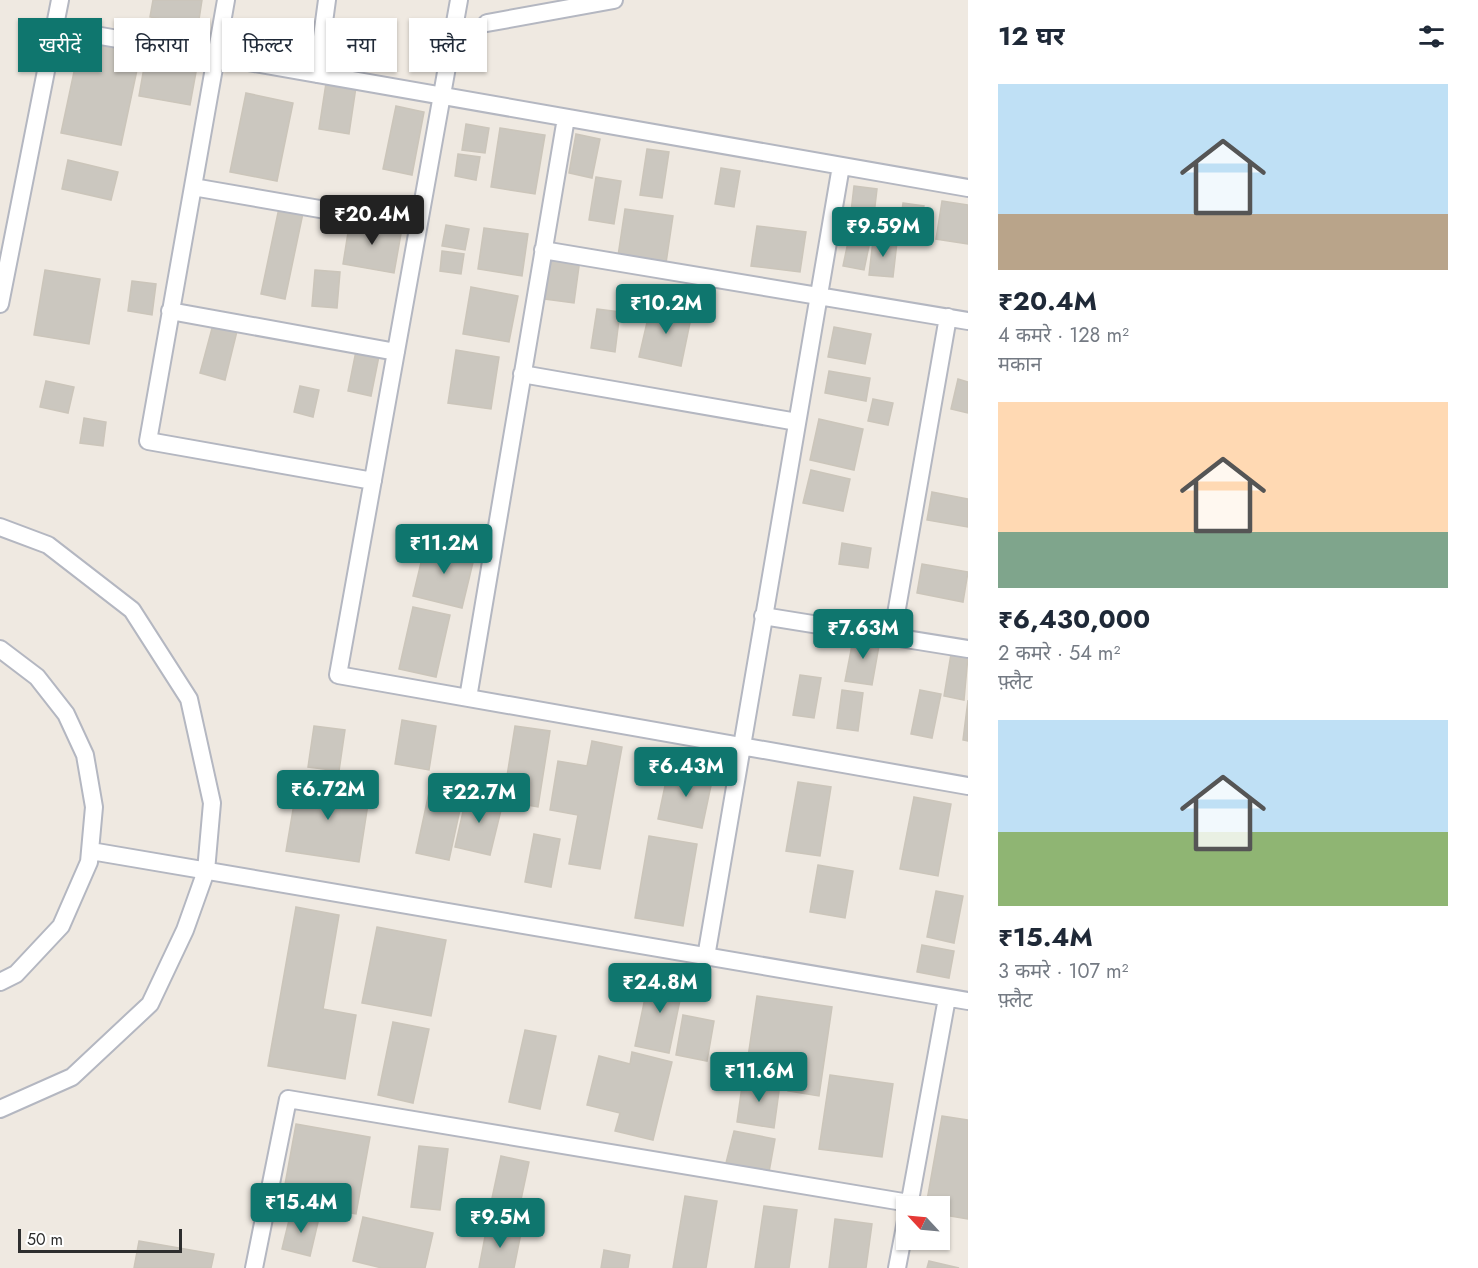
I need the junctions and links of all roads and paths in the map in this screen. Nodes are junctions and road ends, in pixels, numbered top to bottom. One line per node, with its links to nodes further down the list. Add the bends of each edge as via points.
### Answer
1 (60, 0): 6 (street)
2 (226, 0): 9 (street)
3 (327, 0): 11 (street)
4 (459, 0): 12 (street)
5 (614, 0): 7 (street)
6 (57, 18)
7 (487, 23)
8 (102, 36): 9 (street)
9 (216, 56): 11 (street); 15 (street)
10 (46, 72): 20 (street)
11 (317, 74): 12 (street)
12 (442, 96): 13 (street); 17 (street)
13 (566, 118): 14 (street); 18 (street)
14 (841, 166): 16 (street); 19 (street)
15 (193, 187): 17 (street); 21 (street)
16 (968, 188)
17 (418, 226): 24 (street)
18 (543, 250): 19 (street); 25 (street)
19 (819, 297): 22 (street); 26 (street)
20 (0, 304)
21 (170, 311): 24 (street); 27 (street, via 147,441)
22 (948, 317): 23 (street); 30 (street)
23 (968, 321)
24 (396, 352): 27 (street)
25 (522, 374): 26 (street); 33 (street)
26 (797, 422): 29 (street)
27 (373, 481): 33 (street, via 338,675)
28 (0, 527): 37 (street, via 48,545 132,610 189,699 212,803)
29 (763, 616): 30 (street); 34 (street)
30 (892, 637): 31 (street)
31 (968, 648)
32 (0, 649): 36 (street, via 37,677 66,714 85,754 94,807)
33 (468, 698): 34 (street)
34 (740, 746): 35 (street); 38 (street)
35 (968, 786)
36 (91, 851): 37 (street); 39 (street, via 61,926 16,974)
37 (206, 871): 38 (street); 42 (street, via 185,930 150,1004 72,1077)
38 (706, 957): 40 (street)
39 (0, 982)
40 (947, 998): 41 (street); 43 (street)
41 (968, 1001)
42 (0, 1108)
43 (911, 1196)
44 (896, 1203): 46 (street, via 288,1100)
45 (900, 1250): 47 (street)
46 (254, 1268)
47 (897, 1268)

